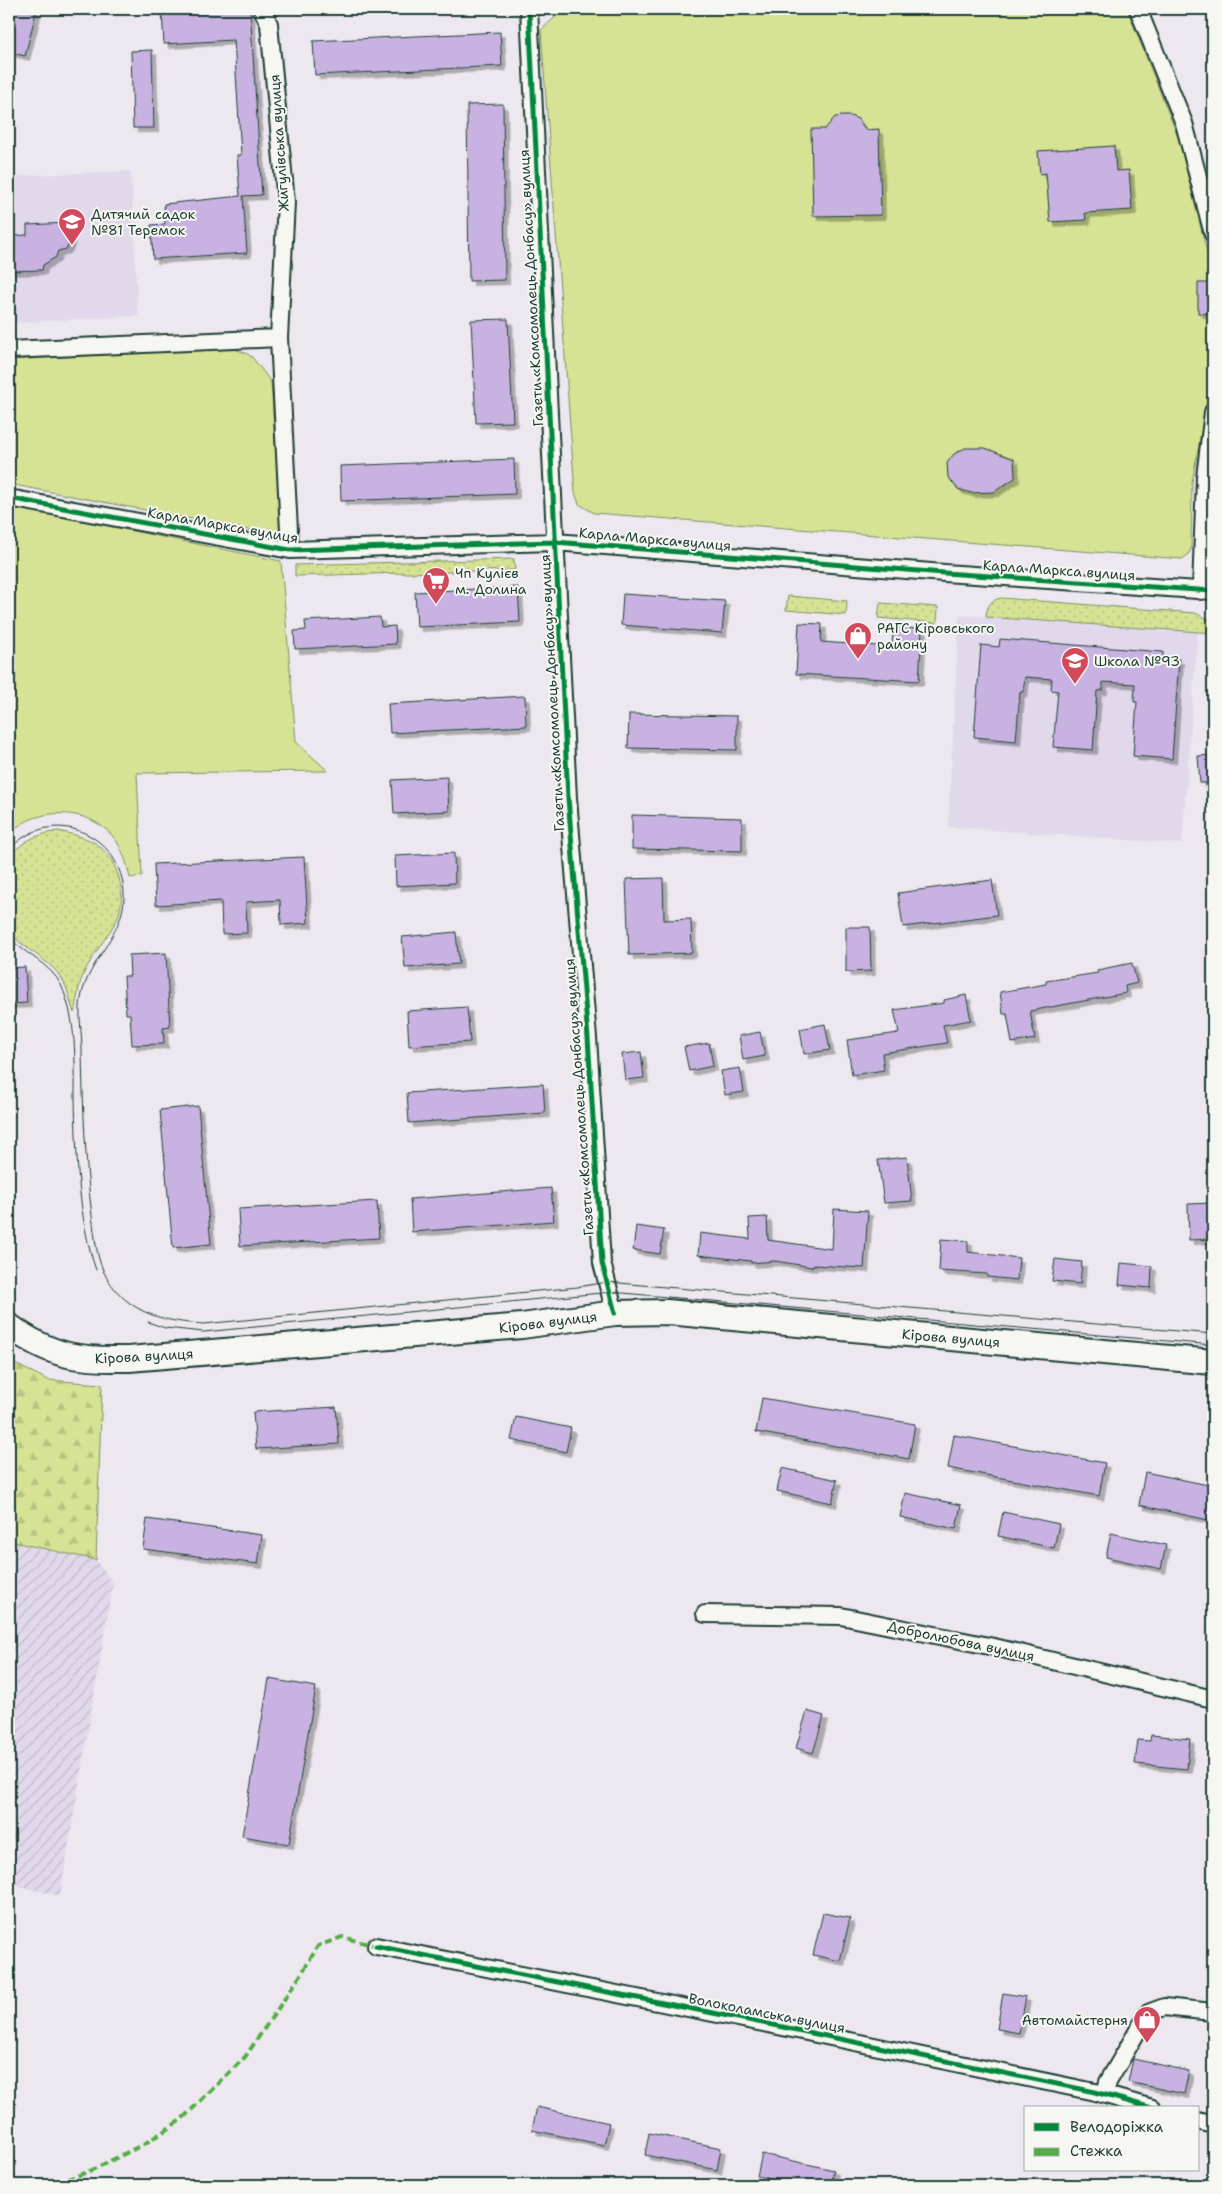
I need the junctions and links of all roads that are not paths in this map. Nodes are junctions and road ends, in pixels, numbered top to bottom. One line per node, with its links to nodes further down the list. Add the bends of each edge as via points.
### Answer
1 (262, 9): 5 (street, Жигулівська вулиця, via 269,24 286,202)
2 (533, 9): 9 (street, Газети «Комсомолець Донбасу» вулиця)
3 (1138, 9): 4 (street, via 1184,122)
4 (1213, 234)
5 (279, 338): 6 (street); 10 (street, Жигулівська вулиця)
6 (9, 350)
7 (1213, 412): 11 (street, via 1205,477)
8 (9, 498): 10 (street, Карла Маркса вулиця)
9 (555, 542): 10 (street, Карла Маркса вулиця); 11 (street, Карла Маркса вулиця); 12 (street, Газети «Комсомолець Донбасу» вулиця, via 568,798 602,1262)
10 (290, 550)
11 (1207, 591)
12 (616, 1313): 13 (main road, Кірова вулиця, via 522,1326 91,1360 61,1354 31,1342); 14 (main road, Кірова вулиця, via 667,1312)
13 (9, 1326)
14 (1213, 1362)
15 (705, 1614): 16 (street, Добролюбова вулиця, via 841,1616 994,1647)
16 (1213, 1699)
17 (376, 1946): 19 (street, Волоколамська вулиця)
18 (1213, 2012): 19 (street, via 1164,2007 1148,2013 1108,2082)
19 (1105, 2094): 20 (street, Волоколамська вулиця)
20 (1145, 2106)
21 (1200, 2122): 22 (street)
22 (1213, 2125)

